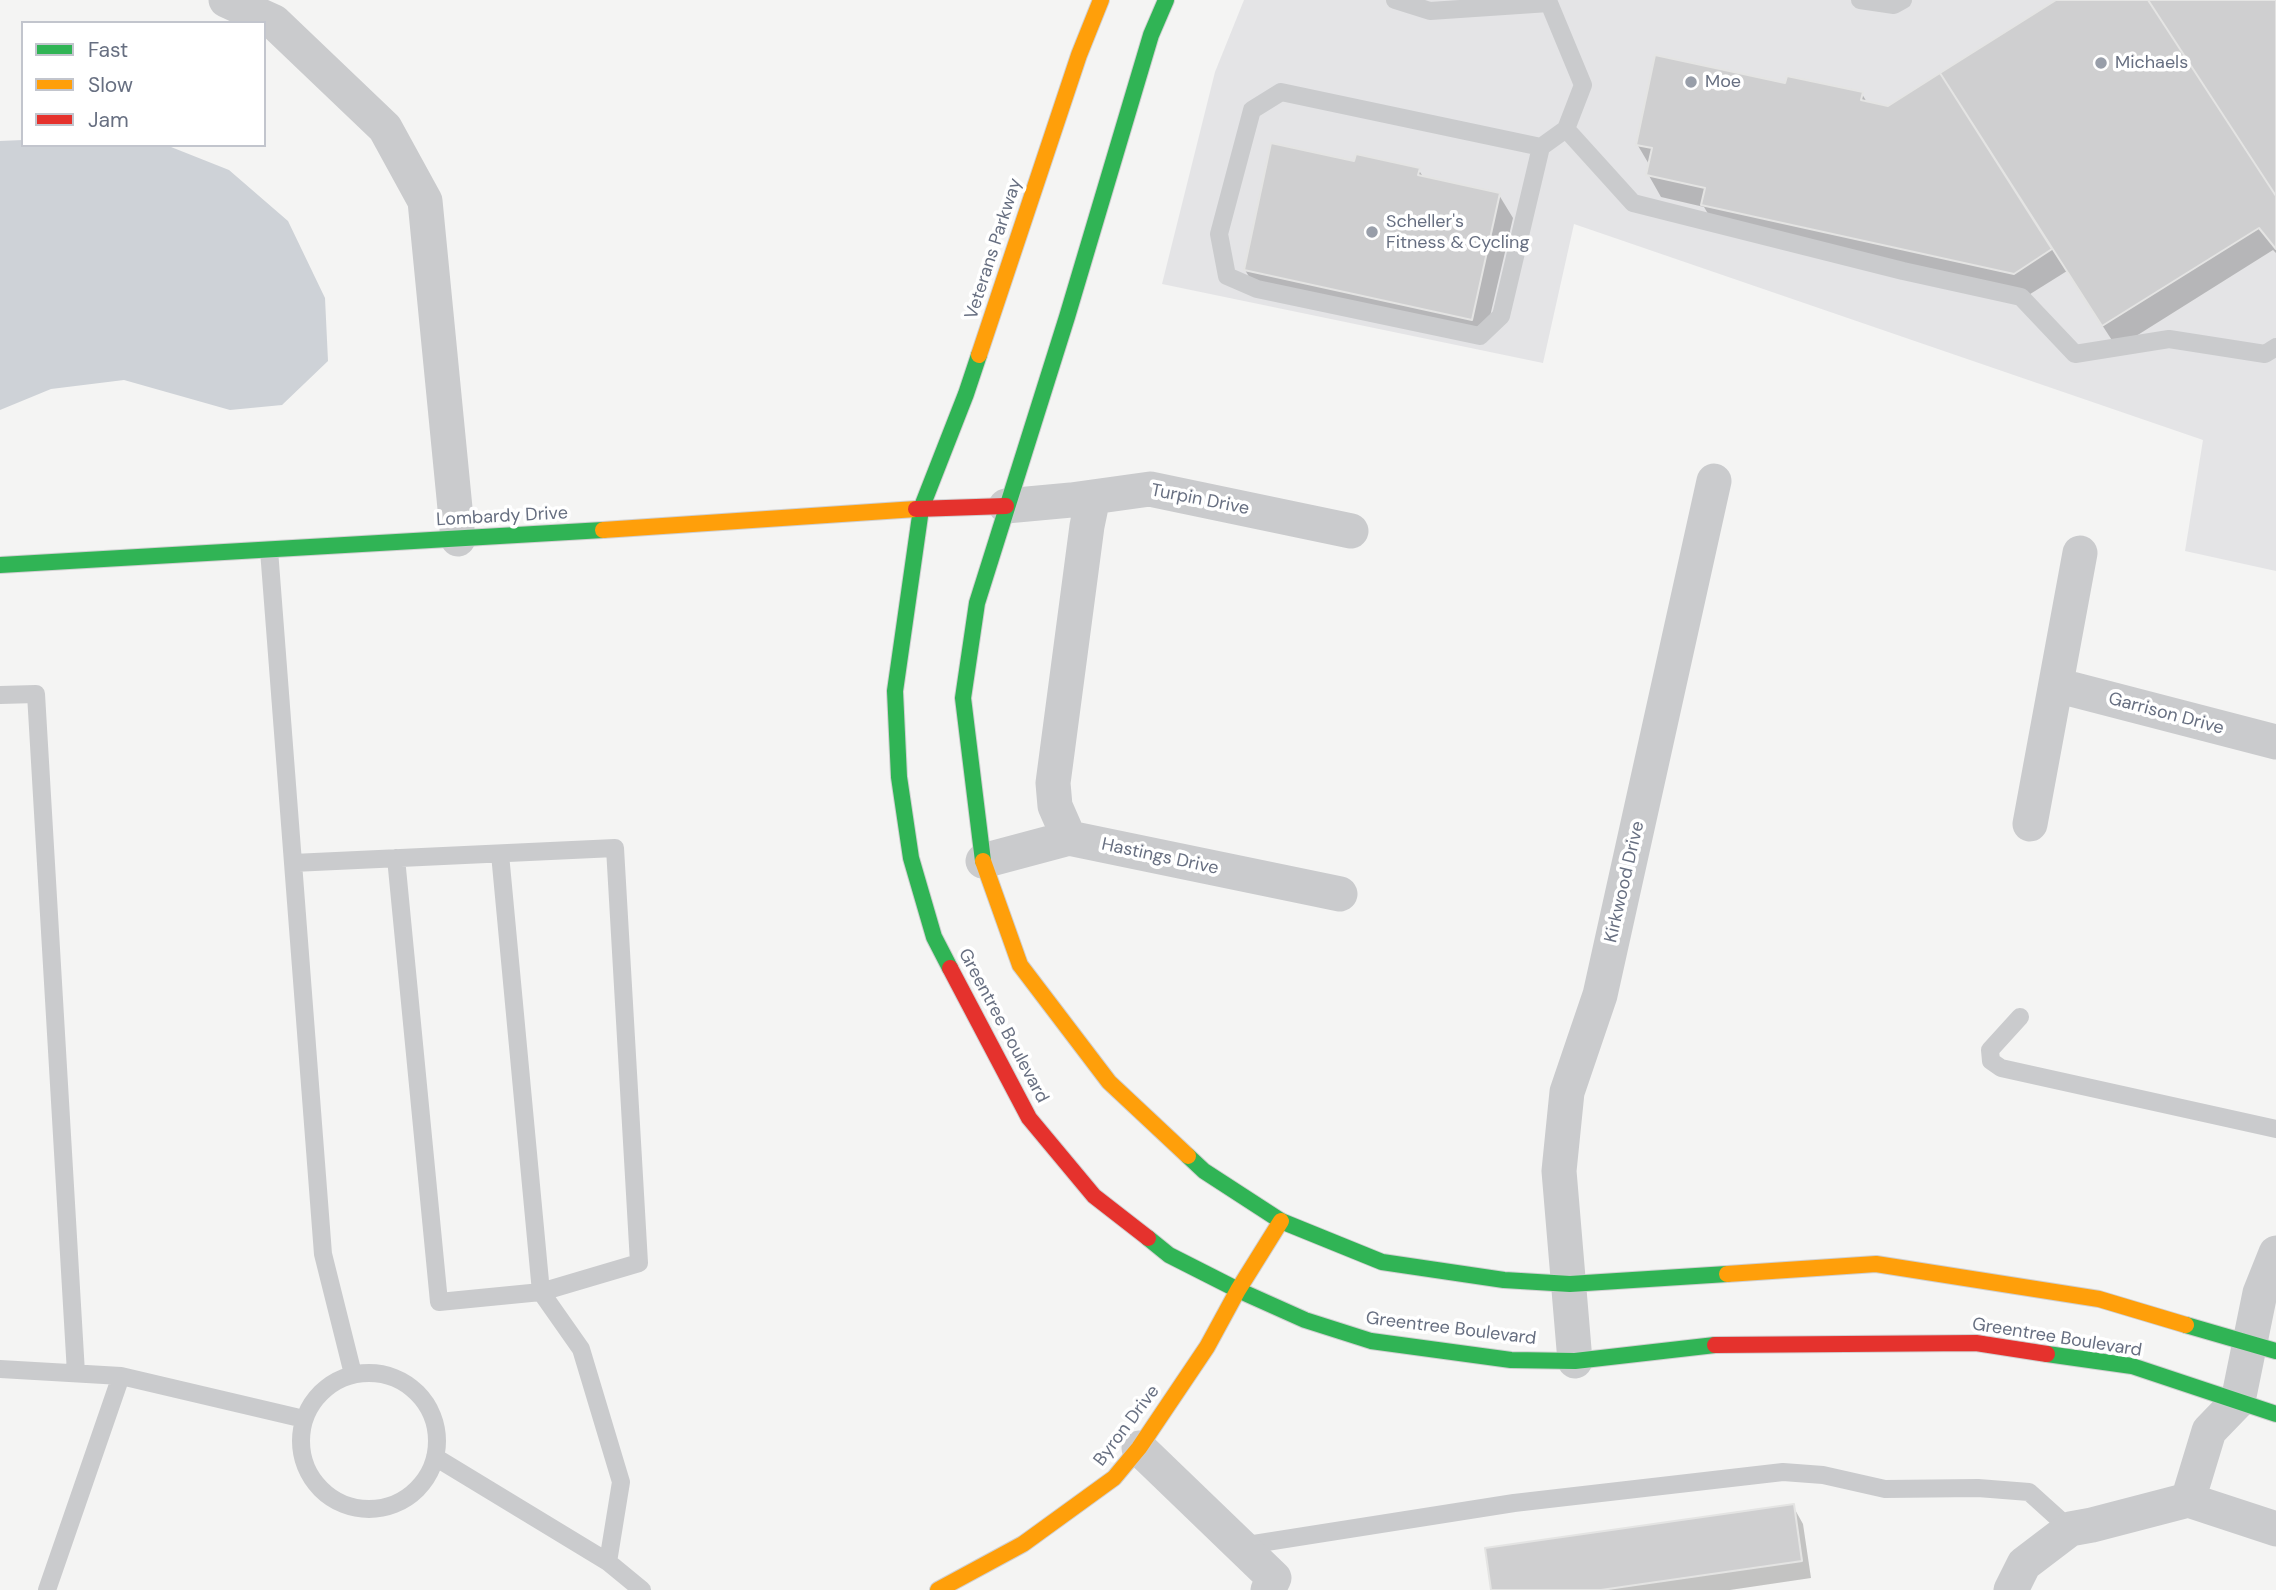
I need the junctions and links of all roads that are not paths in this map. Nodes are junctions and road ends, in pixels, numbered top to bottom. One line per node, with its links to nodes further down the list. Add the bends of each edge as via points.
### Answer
1 (226, 0): 16 (street, via 274,22 385,128 425,201)
2 (1101, 0): 14 (main road, Veterans Parkway, via 966,394)
3 (1166, 0): 13 (main road)
4 (1395, 0): 7 (lane, via 1430,11)
5 (1860, 0): 6 (lane, via 1894,5)
6 (1903, 0)
7 (1555, 1): 8 (lane, via 1583,85)
8 (1566, 129): 9 (lane); 10 (lane, via 1633,203 2021,297 2075,354 2169,340 2265,354)
9 (1541, 148): 9 (lane, via 1281,92 1252,110 1219,234 1227,276 1257,289 1480,336 1501,316)
10 (2276, 347)
11 (1714, 481): 34 (street, Kirkwood Drive, via 1600,995 1567,1091 1559,1171)
12 (1093, 497): 13 (street, Turpin Drive); 15 (street, Turpin Drive, via 1150,489); 24 (street, via 1053,783 1055,806)
13 (1006, 506): 14 (main road, Lombardy Drive); 27 (main road, via 977,603 963,698)
14 (921, 509): 16 (main road, Lombardy Drive); 35 (main road, Greentree Boulevard, via 895,691 898,777 911,858 934,937 1029,1118 1094,1196 1169,1255)
15 (1351, 531)
16 (458, 539): 17 (main road, Lombardy Drive)
17 (269, 550): 19 (main road, Lombardy Drive); 28 (lane)
18 (2080, 553): 20 (street)
19 (0, 565)
20 (2056, 685): 22 (street, Garrison Drive); 23 (street)
21 (0, 695): 40 (lane, via 36,694)
22 (2276, 742)
23 (2030, 824)
24 (1069, 838): 27 (street, Hastings Drive); 29 (street, Hastings Drive)
25 (500, 854): 26 (lane); 36 (lane); 36 (lane, via 615,848 639,1264)
26 (396, 858): 28 (lane); 36 (lane, via 439,1302)
27 (982, 861): 32 (main road, via 1020,965 1109,1082 1204,1171)
28 (293, 863): 41 (lane, via 323,1254)
29 (1340, 894)
30 (2020, 1017): 31 (lane, via 1990,1050 1991,1061 2001,1068)
31 (2276, 1129)
32 (1281, 1221): 34 (main road, via 1382,1262 1504,1280); 35 (main road, Byron Drive)
33 (2276, 1253): 37 (street, via 2260,1293)
34 (1570, 1284): 37 (main road, via 1876,1265 2099,1299); 38 (street, Kirkwood Drive)
35 (1238, 1290): 38 (main road, Greentree Boulevard, via 1305,1320 1371,1341 1511,1360); 46 (main road, Byron Drive, via 1207,1348)
36 (541, 1292): 52 (lane, via 581,1349 621,1482)
37 (2262, 1347): 43 (street)
38 (1575, 1361): 43 (main road, Greentree Boulevard, via 1723,1344 1976,1343 2133,1366)
39 (0, 1369): 40 (lane)
40 (76, 1373): 42 (lane)
41 (353, 1374): 45 (lane, via 331,1384); 47 (lane, via 376,1372 399,1379 418,1393 431,1412 437,1434)
42 (121, 1376): 45 (lane); 53 (lane)
43 (2238, 1401): 44 (main road, Greentree Boulevard); 48 (street, via 2209,1431)
44 (2276, 1414)
45 (304, 1419): 47 (lane, via 300,1440 304,1462 322,1489 349,1506 370,1509 411,1495 426,1479)
46 (1139, 1448): 51 (street); 55 (main road, Byron Drive, via 1114,1478 1054,1523)
47 (435, 1457): 52 (lane)
48 (2188, 1500): 49 (street); 50 (street)
49 (2070, 1529): 51 (lane, via 2029,1492 1885,1489 1823,1475 1783,1472 1514,1503); 57 (street, via 2024,1564)
50 (2276, 1529)
51 (1241, 1546): 56 (street, via 1274,1578)
52 (608, 1562): 54 (lane)
53 (47, 1590)
54 (642, 1590)
55 (938, 1590)
56 (1268, 1590)
57 (2011, 1590)

